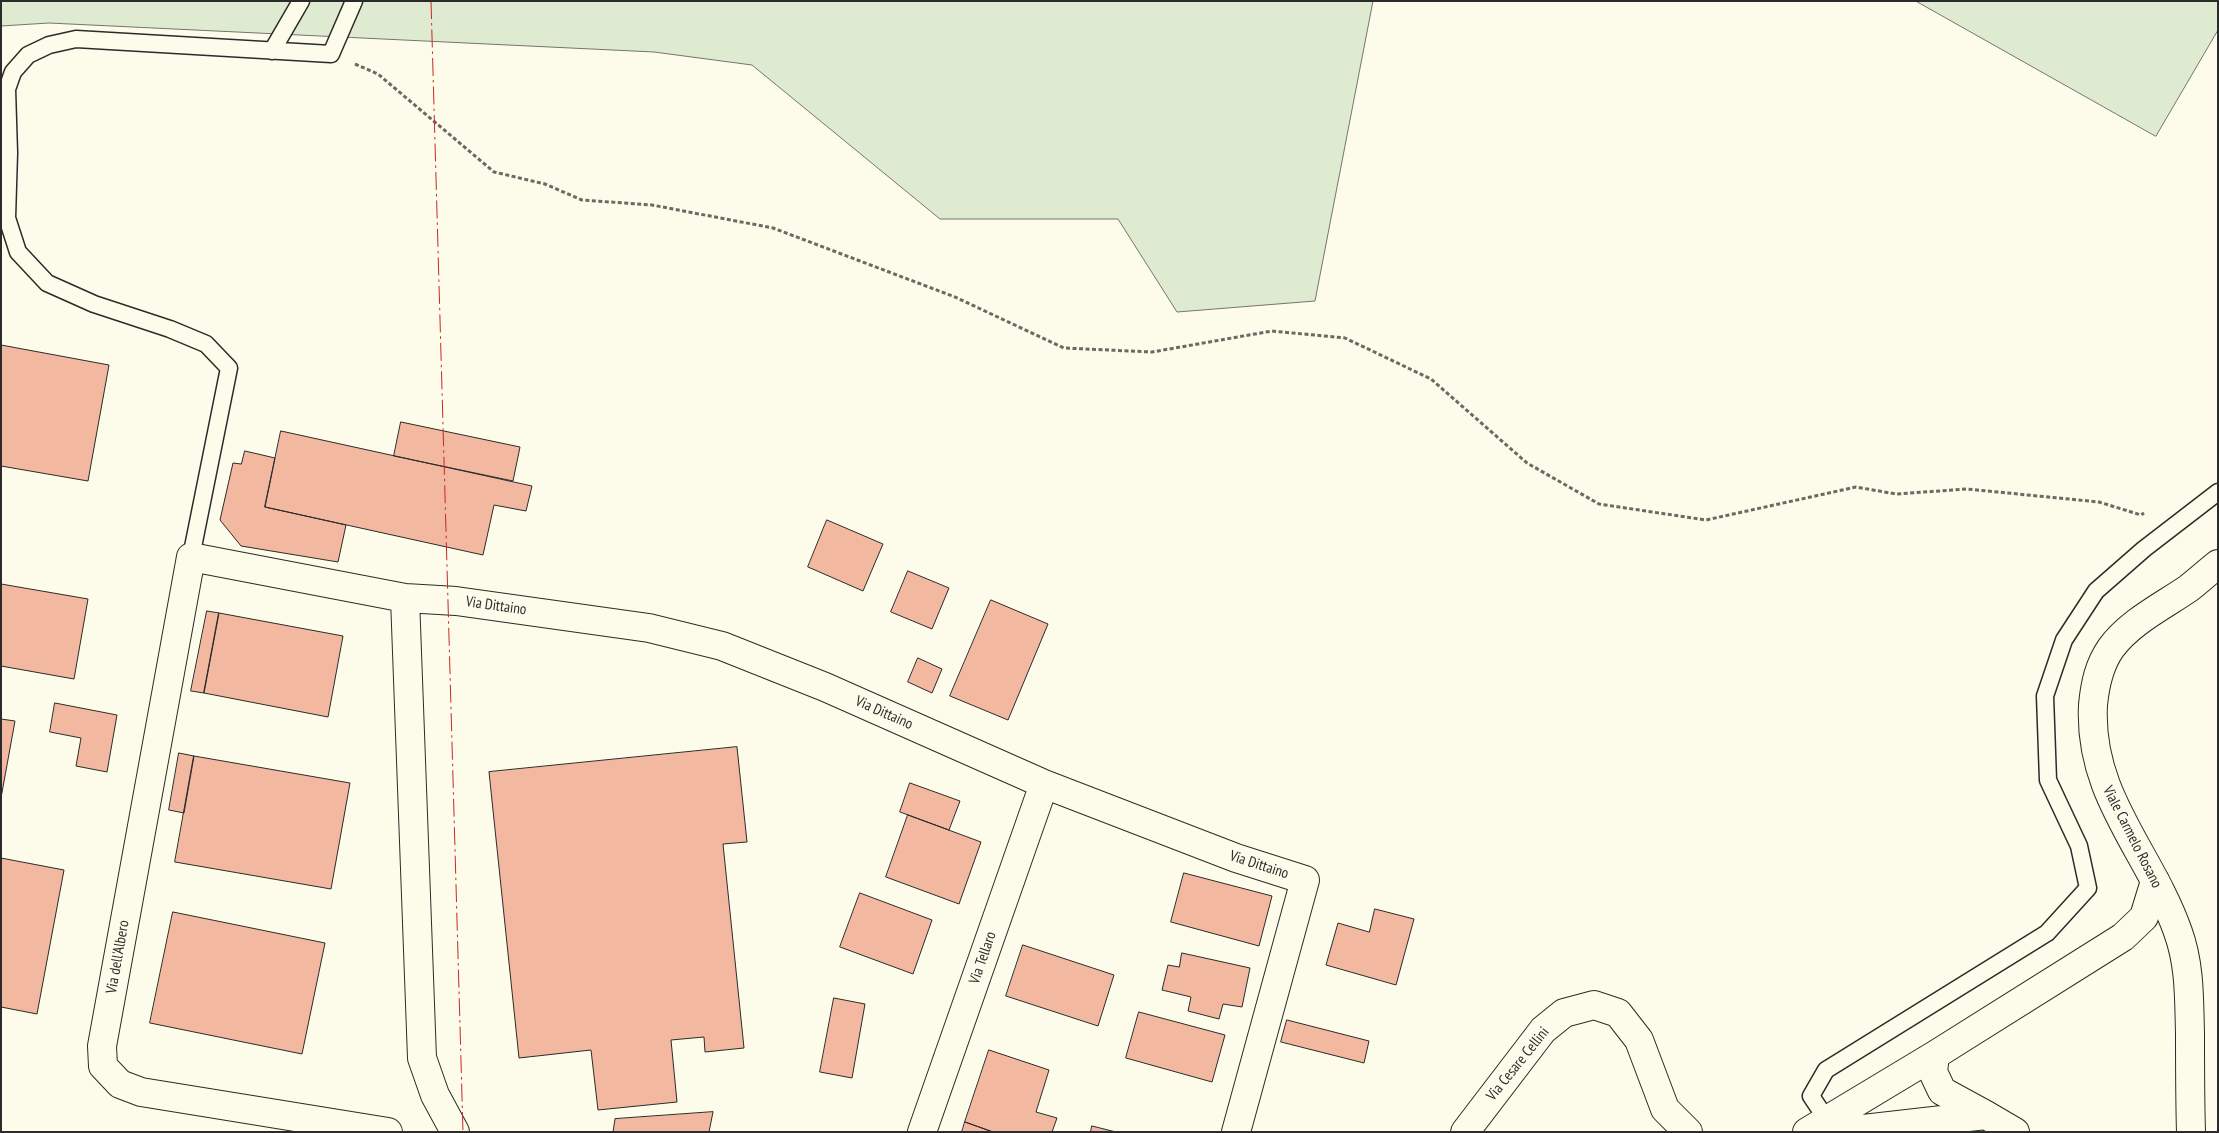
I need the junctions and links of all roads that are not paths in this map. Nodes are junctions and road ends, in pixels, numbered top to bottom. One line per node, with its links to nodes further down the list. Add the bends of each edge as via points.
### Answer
1 (301, 1): 3 (lane)
2 (354, 1): 3 (lane, via 331,54)
3 (272, 51): 5 (lane, via 76,39 49,45 28,55 13,72 6,89 8,218 18,252 47,283 94,304 206,344 229,368)
4 (2218, 492): 12 (lane, via 2096,591 2064,640 2045,696 2048,780 2079,846 2088,888 2047,934 1826,1070 1812,1096)
5 (191, 557): 7 (street, Via Dittaino); 13 (street, Via dell'Albero, via 102,1046 103,1066 120,1084 141,1092)
6 (2218, 564): 9 (street, Viale Carmelo Rosano, via 2125,633 2101,666 2094,688 2092,719 2096,754 2106,789)
7 (406, 598): 8 (street, Via Dittaino, via 456,601 649,628 722,646 825,687); 14 (street, via 422,1058 435,1095)
8 (1044, 784): 15 (street, Via Tellaro); 16 (street, Via Dittaino, via 1236,858 1305,880)
9 (2155, 881): 10 (street, via 2144,917 2123,937); 20 (street, Viale Carmelo Rosano, via 2179,933 2189,978)
10 (1935, 1055): 11 (street, via 1933,1072 1942,1091); 12 (street)
11 (1986, 1116): 12 (street); 19 (street)
12 (1823, 1128)
13 (388, 1132)
14 (455, 1132)
15 (922, 1132)
16 (1236, 1132)
17 (1465, 1132): 18 (street, Via Cesare Cellini, via 1543,1030 1564,1013 1594,1005 1618,1013 1639,1040 1665,1109)
18 (1688, 1132)
19 (2015, 1132)
20 (2191, 1132)

